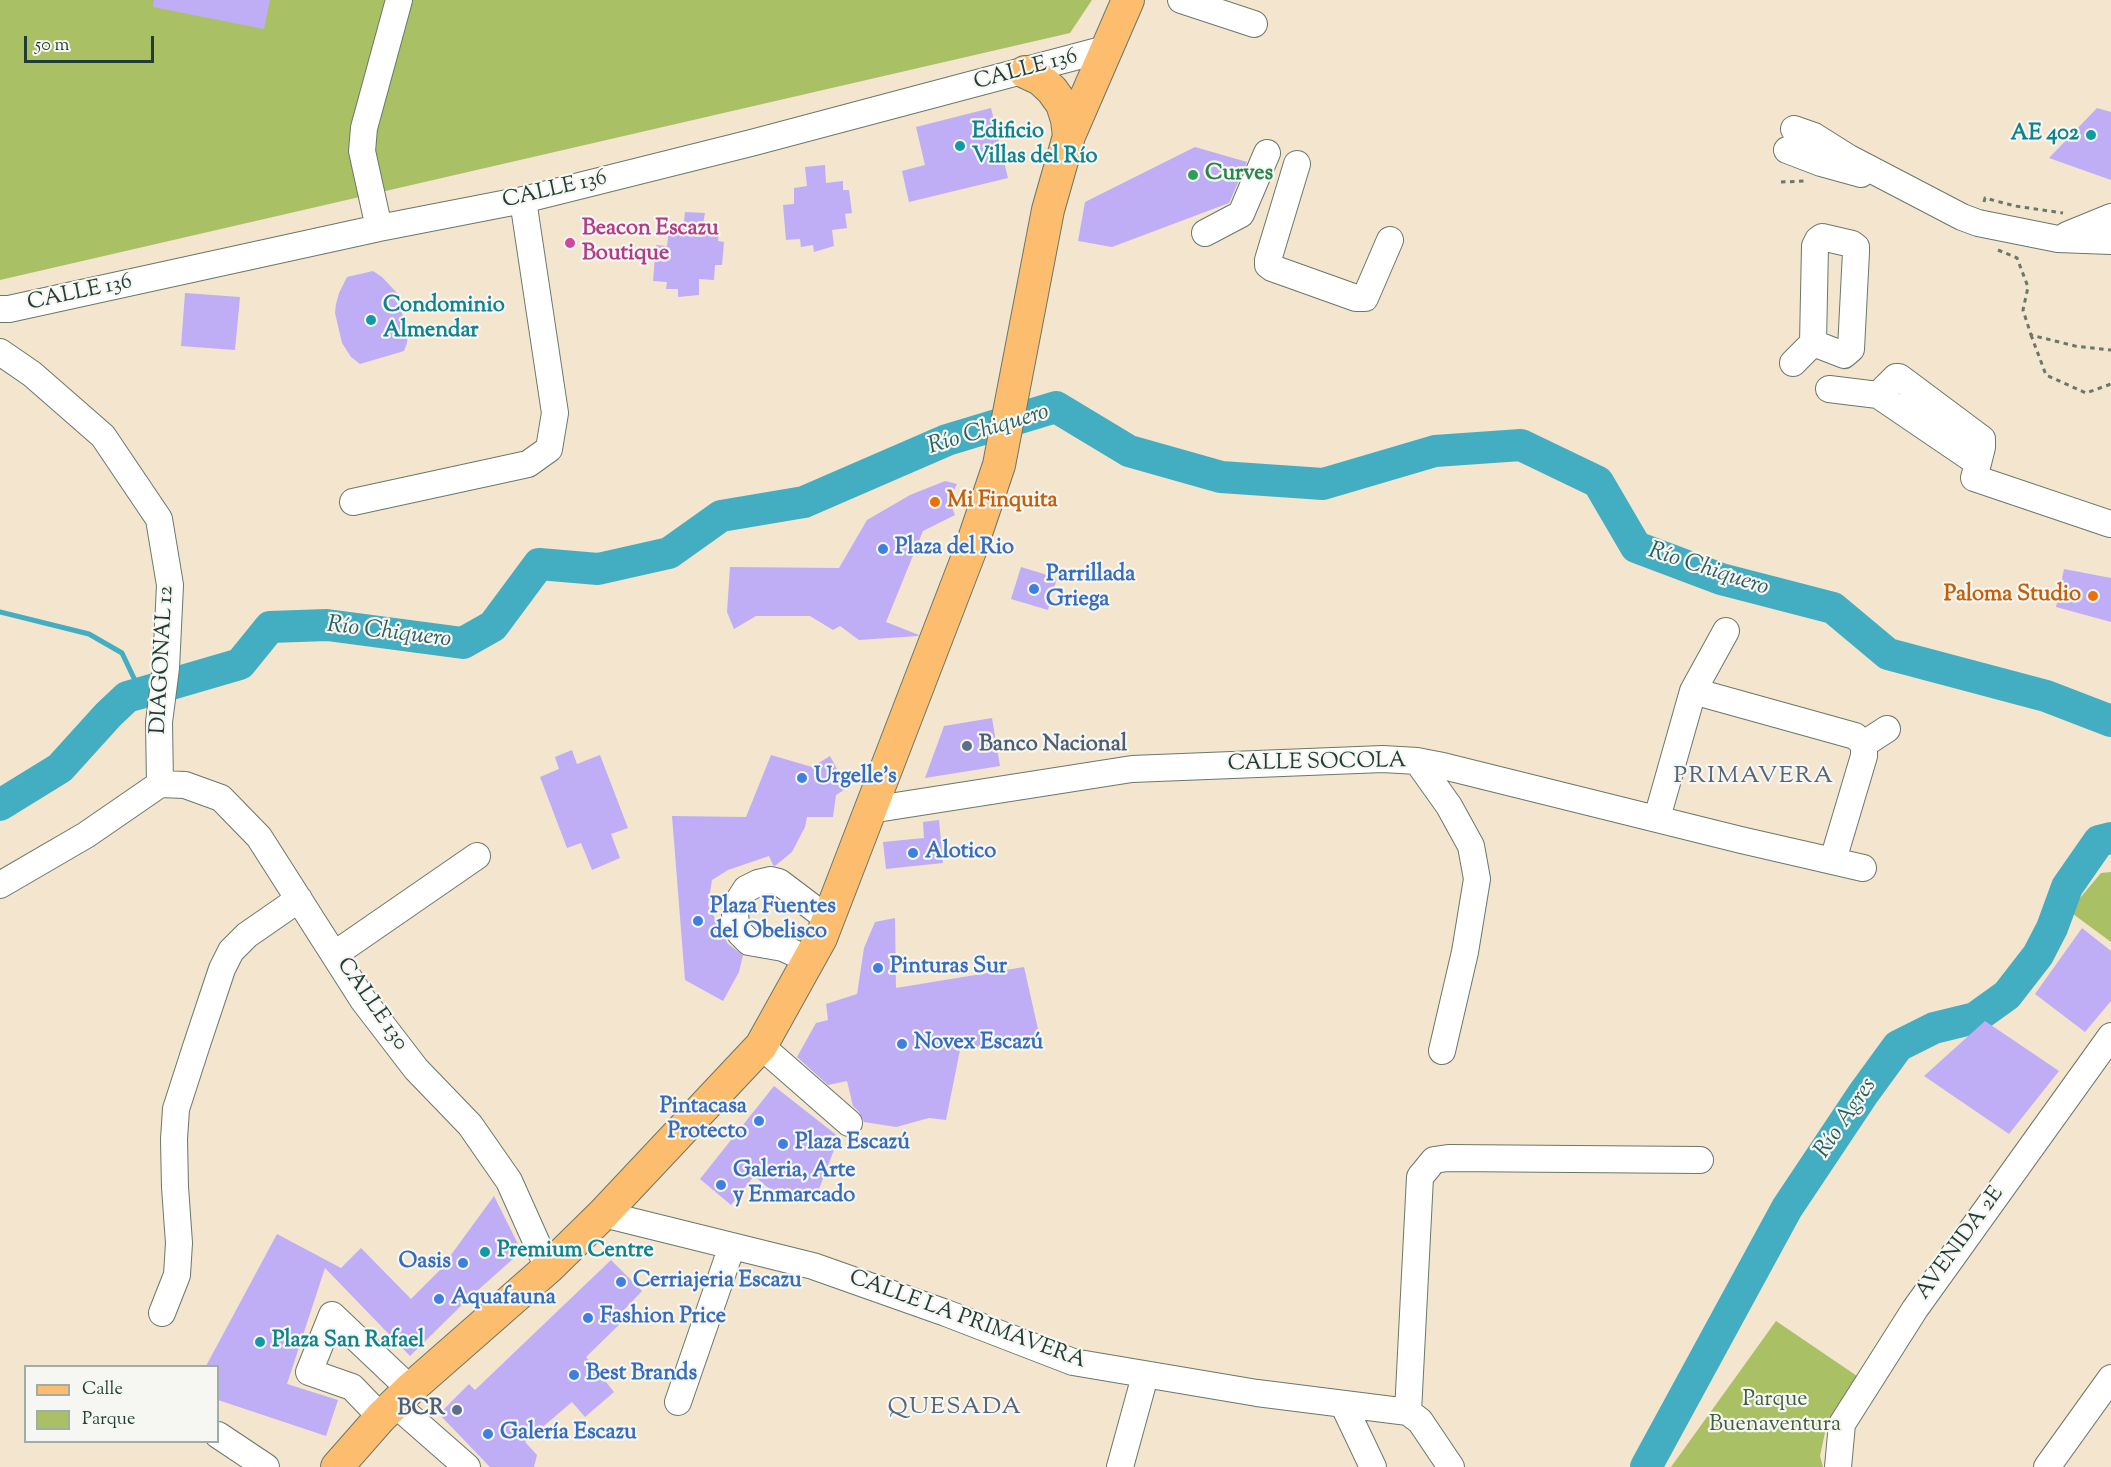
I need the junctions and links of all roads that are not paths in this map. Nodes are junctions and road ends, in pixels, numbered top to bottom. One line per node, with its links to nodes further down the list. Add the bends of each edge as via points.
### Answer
1 (399, 0): 13 (street, via 364,128 362,151)
2 (1128, 0): 5 (main road)
3 (1181, 0): 4 (street)
4 (1254, 24)
5 (1105, 49): 6 (street, CALLE 136); 7 (main road)
6 (1025, 72): 7 (main road, via 1040,79 1062,104); 11 (street, CALLE 136)
7 (1069, 136): 31 (main road, via 1041,241 999,465)
8 (1790, 139): 15 (street, via 1814,136 1849,158 1978,223)
9 (1267, 153): 14 (street, via 1241,214)
10 (1297, 164): 16 (street, via 1268,265 1365,298)
11 (523, 200): 13 (street, CALLE 136); 23 (street, via 555,413 549,449 528,464)
12 (2111, 217): 15 (street)
13 (379, 228): 18 (street, CALLE 136)
14 (1205, 233)
15 (2058, 239): 17 (street)
16 (1390, 240)
17 (2111, 241)
18 (3, 316)
19 (1813, 343): 21 (street)
20 (0, 350): 30 (street, DIAGONAL 12, via 103,436 159,519 170,585 159,722)
21 (1793, 363)
22 (1829, 389): 24 (street, via 1878,395 1899,377 1982,440 1974,478)
23 (353, 502)
24 (2110, 524)
25 (1726, 631): 26 (street)
26 (1693, 691): 28 (street, via 1855,736); 32 (street)
27 (1887, 729): 28 (street)
28 (1864, 744): 34 (street, via 1864,756)
29 (1417, 761): 31 (street, CALLE SOCOLA, via 1132,769); 32 (street, CALLE SOCOLA); 43 (street, via 1471,846 1477,879)
30 (160, 783): 36 (street, via 86,835); 37 (street, CALLE 130, via 185,785 222,798 259,837)
31 (870, 810): 38 (main road)
32 (1657, 818): 34 (street, CALLE SOCOLA)
33 (477, 856): 39 (street)
34 (1833, 860): 35 (street, CALLE SOCOLA)
35 (1863, 868)
36 (0, 885)
37 (298, 899): 39 (street, CALLE 130); 49 (street, via 231,951 196,1047 176,1109 177,1275)
38 (828, 920): 40 (main road); 40 (street, via 771,880 746,889 739,900 736,924 749,942 783,948)
39 (335, 954): 48 (street, CALLE 130, via 363,1000 416,1069 470,1125 509,1181)
40 (809, 960): 42 (main road)
41 (2111, 1036): 57 (street, AVENIDA 2E, via 1915,1309 1842,1424)
42 (761, 1046): 44 (street); 46 (main road)
43 (1442, 1051)
44 (849, 1123)
45 (1700, 1160): 55 (street, via 1434,1160 1420,1177)
46 (603, 1214): 47 (street, CALLE LA PRIMAVERA); 48 (main road)
47 (732, 1246): 50 (street, CALLE LA PRIMAVERA, via 823,1270 1073,1362); 52 (street)
48 (548, 1268): 53 (main road)
49 (162, 1313)
50 (1145, 1376): 54 (street, CALLE LA PRIMAVERA); 61 (street)
51 (2111, 1378): 64 (street)
52 (678, 1402)
53 (395, 1403): 59 (main road); 60 (street)
54 (1343, 1404): 55 (street, CALLE LA PRIMAVERA); 62 (street)
55 (1408, 1412): 63 (street, via 1420,1421)
56 (219, 1436): 58 (street)
57 (1838, 1466)
58 (266, 1467)
59 (337, 1467)
60 (467, 1467)
61 (1120, 1467)
62 (1373, 1467)
63 (1450, 1467)
64 (2047, 1467)

